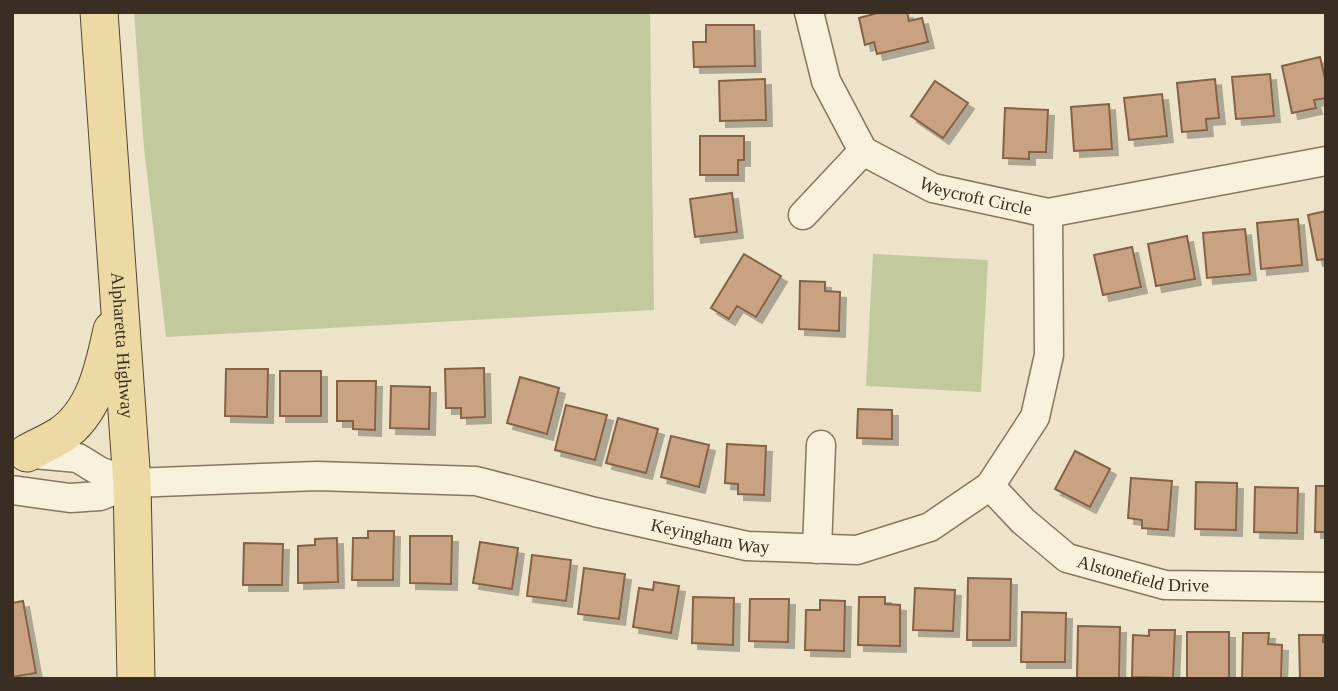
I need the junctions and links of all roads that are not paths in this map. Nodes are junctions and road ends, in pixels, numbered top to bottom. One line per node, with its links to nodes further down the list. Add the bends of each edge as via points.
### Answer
1 (99, 12): 7 (main road, Alpharetta Highway)
2 (809, 12): 3 (street, via 826,80)
3 (863, 151): 5 (street, Weycroft Circle, via 933,188); 6 (street)
4 (1326, 161): 5 (street, Weycroft Circle)
5 (1048, 213): 11 (street, Keyingham Way, via 1049,355 1035,417)
6 (803, 215)
7 (120, 288): 9 (main road, via 97,388 78,420 62,434); 10 (main road, Alpharetta Highway)
8 (821, 445): 13 (street)
9 (20, 453): 10 (street, via 78,458)
10 (132, 483): 12 (street, via 100,496 71,498); 13 (street, Keyingham Way, via 317,476 476,481 747,546); 15 (main road, Alpharetta Highway)
11 (990, 486): 13 (street, Keyingham Way, via 930,527 857,550); 14 (street, Alstonefield Drive, via 1068,558 1165,585)
12 (12, 490)
13 (817, 549)
14 (1326, 587)
15 (136, 679)

